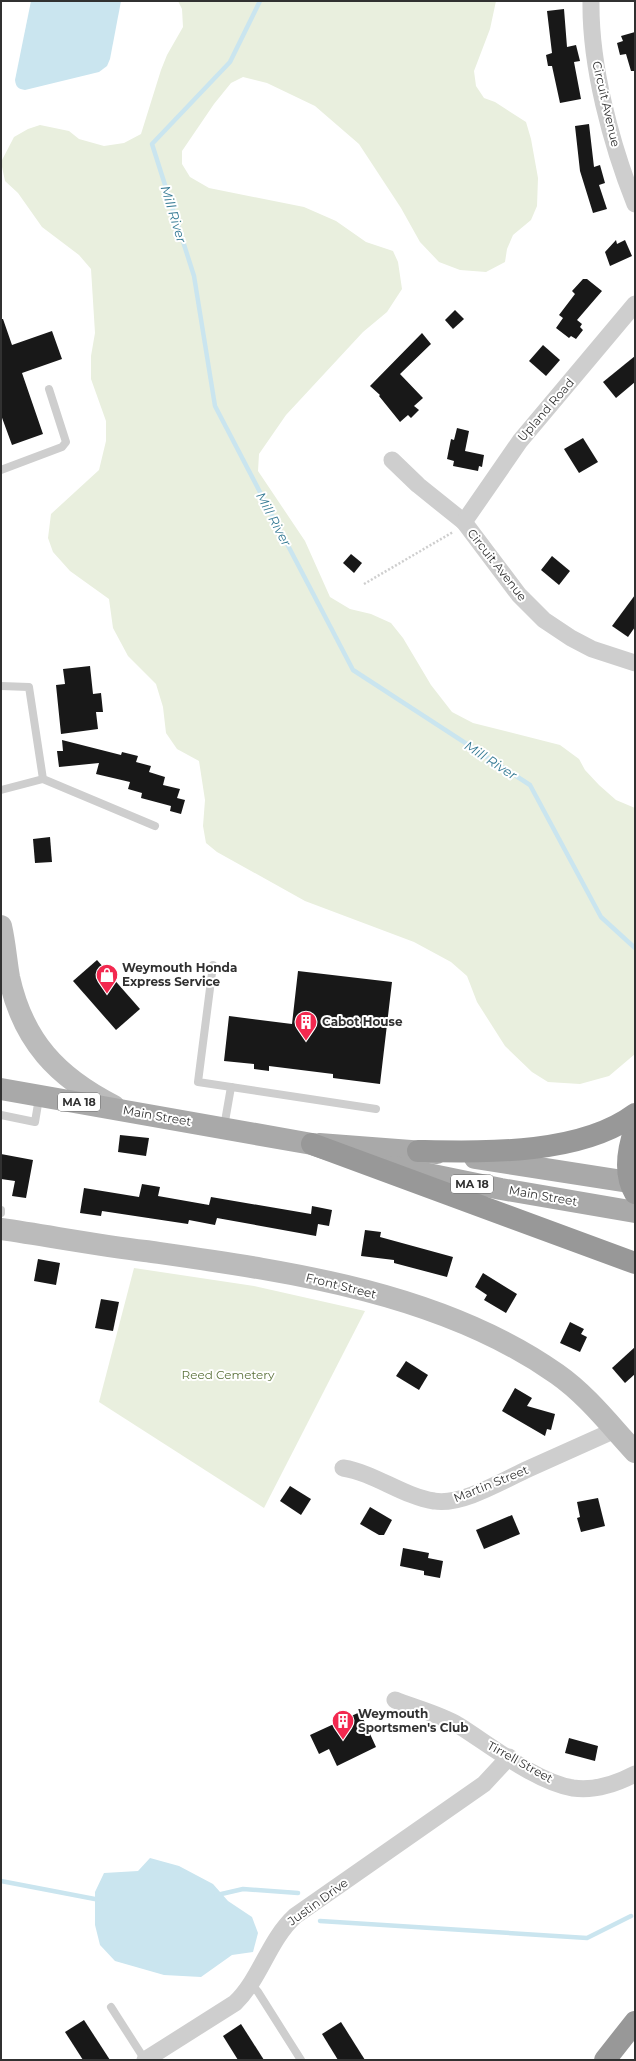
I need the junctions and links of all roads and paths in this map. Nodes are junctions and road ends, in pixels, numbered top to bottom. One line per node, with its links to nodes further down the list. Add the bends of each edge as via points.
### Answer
1 (591, 1): 2 (street, Circuit Avenue, via 593,42 612,138)
2 (635, 204)
3 (635, 304): 7 (street, Upland Road, via 520,441)
4 (49, 390): 6 (lane, via 66,442 62,447)
5 (392, 460): 7 (street, Circuit Avenue, via 418,486)
6 (1, 470)
7 (464, 522): 8 (path, via 451,534); 9 (street, Circuit Avenue, via 519,595 544,620 592,648)
8 (364, 584)
9 (635, 663)
10 (1, 686): 11 (lane, via 29,687)
11 (43, 779): 12 (lane); 13 (lane)
12 (1, 790)
13 (155, 826)
14 (1, 926): 19 (street, via 9,978 20,1014 32,1037 64,1076)
15 (213, 966): 16 (lane, via 198,1082)
16 (232, 1087): 20 (lane); 23 (lane)
17 (1, 1089): 18 (main road, Main Street / MA 18)
18 (39, 1095): 19 (main road, Main Street / MA 18); 22 (lane, via 35,1122)
19 (118, 1109): 23 (main road, Main Street / MA 18)
20 (376, 1109)
21 (635, 1114): 26 (highway, via 609,1130 564,1143 487,1150)
22 (1, 1115)
23 (224, 1128): 25 (main road, Main Street / MA 18)
24 (635, 1129): 27 (highway, via 630,1150 629,1172)
25 (312, 1144): 26 (main road, Main Street / MA 18); 29 (main road, Main Street / MA 18, via 446,1178); 32 (highway)
26 (418, 1151): 27 (main road, Main Street / MA 18, via 500,1161)
27 (633, 1186)
28 (1, 1210): 30 (lane)
29 (635, 1212)
30 (1, 1213)
31 (1, 1229): 33 (street, Front Street, via 297,1274 385,1296 428,1310 459,1321 556,1373 594,1406)
32 (635, 1263)
33 (615, 1430): 34 (street, Front Street); 35 (street, Martin Street, via 480,1491 445,1502 424,1499 362,1472)
34 (635, 1452)
35 (342, 1468)
36 (395, 1700): 37 (street, Tirrell Street, via 456,1724)
37 (509, 1757): 38 (street, Tirrell Street, via 535,1774 573,1788 605,1786); 39 (street, Justin Drive, via 484,1784 295,1916 274,1941)
38 (635, 1774)
39 (251, 1984): 42 (street, Justin Drive, via 235,2003); 43 (lane)
40 (111, 2007): 42 (lane)
41 (635, 2022): 44 (highway)
42 (145, 2060)
43 (301, 2060)
44 (605, 2060)

